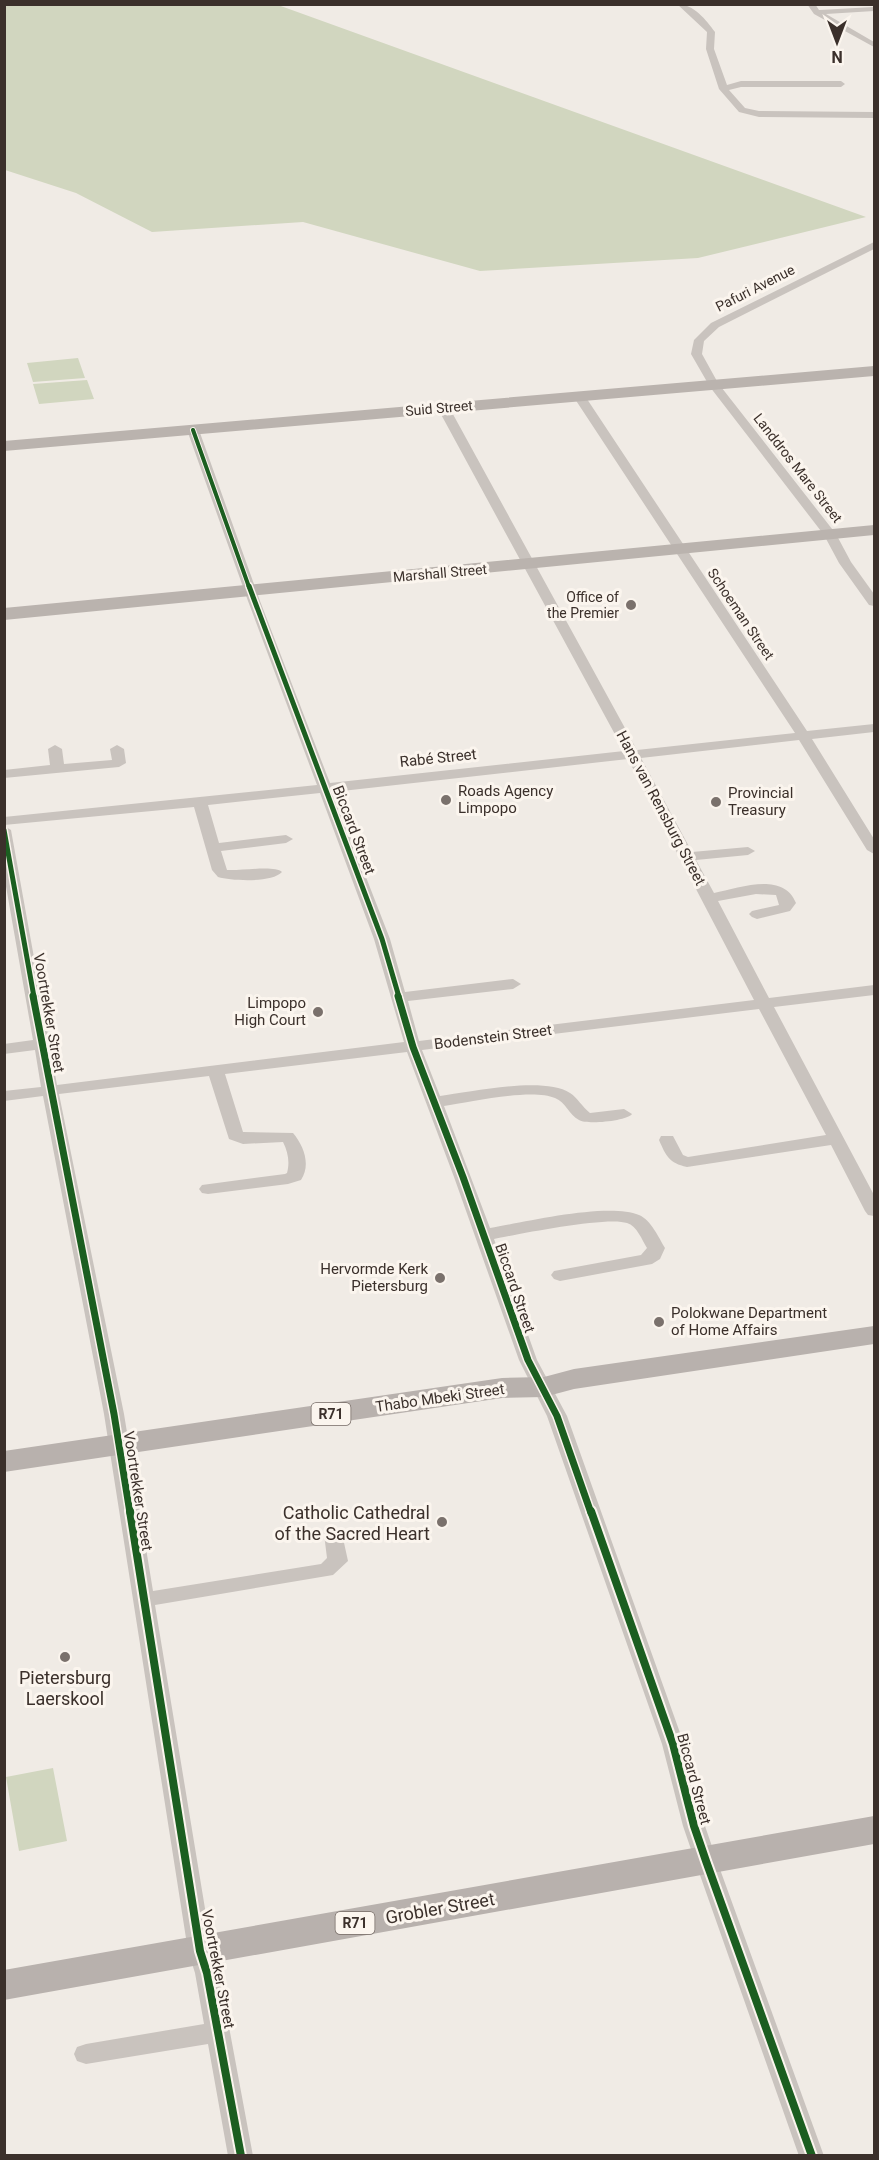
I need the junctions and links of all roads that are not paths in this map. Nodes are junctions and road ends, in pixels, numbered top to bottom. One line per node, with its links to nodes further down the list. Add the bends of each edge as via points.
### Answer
1 (681, 4): 7 (street, via 711,32 710,49)
2 (811, 4): 4 (street)
3 (874, 9): 4 (street)
4 (817, 12): 5 (street)
5 (874, 45)
6 (841, 84): 7 (street, via 741,84)
7 (723, 89): 8 (street, via 739,109 750,113)
8 (874, 115)
9 (874, 244): 11 (street, Pafuri Avenue, via 736,313 700,336 695,351)
10 (874, 371): 11 (street, Suid Street)
11 (714, 385): 12 (street, Suid Street); 17 (street, Landdros Mare Street)
12 (579, 396): 13 (street, Suid Street); 18 (street, Schoeman Street)
13 (443, 407): 14 (street, Suid Street); 19 (street, Hans van Rensburg Street)
14 (193, 430): 15 (street, Suid Street); 20 (street, Biccard Street)
15 (4, 446)
16 (874, 530): 17 (street, Marshall Street)
17 (831, 534): 18 (street, Marshall Street); 21 (street, Landdros Mare Street, via 845,563)
18 (679, 549): 19 (street, Marshall Street); 24 (street, Schoeman Street)
19 (530, 565): 20 (street, Marshall Street); 26 (street, Hans van Rensburg Street)
20 (250, 589): 22 (street, Marshall Street); 30 (street, Biccard Street)
21 (874, 602)
22 (4, 614)
23 (874, 728): 24 (street, Rabé Street)
24 (803, 735): 26 (street, Rabé Street); 37 (street, Schoeman Street)
25 (55, 749): 28 (street)
26 (632, 753): 30 (street, Rabé Street); 38 (street, Hans van Rensburg Street)
27 (119, 764): 28 (street)
28 (58, 769): 29 (street)
29 (4, 774)
30 (326, 787): 31 (street, Rabé Street); 45 (street, Biccard Street)
31 (200, 802): 32 (street, Rabé Street); 35 (street)
32 (4, 821)
33 (4, 830): 41 (street, Voortrekker Street)
34 (286, 839): 35 (street)
35 (213, 848): 39 (street, via 223,874 236,877)
36 (748, 850): 38 (street)
37 (874, 850)
38 (686, 857): 40 (street, Hans van Rensburg Street)
39 (275, 872)
40 (708, 899): 42 (street, via 765,890 784,893 788,903 785,908); 46 (street, Hans van Rensburg Street)
41 (12, 911): 47 (street, Voortrekker Street)
42 (757, 914)
43 (513, 984): 45 (street)
44 (874, 990): 46 (street, Bodenstein Street)
45 (399, 997): 48 (street, Biccard Street)
46 (764, 1003): 48 (street, Bodenstein Street); 55 (street, Hans van Rensburg Street)
47 (42, 1044): 49 (street); 51 (street, Voortrekker Street)
48 (413, 1047): 50 (street, Bodenstein Street); 53 (street, Biccard Street)
49 (4, 1049)
50 (216, 1071): 51 (street, Bodenstein Street); 57 (street, via 235,1135 243,1139 290,1138 296,1151 297,1171 288,1179)
51 (50, 1090): 52 (street, Bodenstein Street); 63 (street, Voortrekker Street)
52 (4, 1096)
53 (434, 1102): 54 (street, via 545,1091 562,1094 587,1118); 59 (street, Biccard Street)
54 (624, 1114)
55 (836, 1139): 56 (street, via 687,1162 679,1160); 58 (street, Hans van Rensburg Street)
56 (667, 1140)
57 (208, 1189)
58 (874, 1211)
59 (484, 1235): 60 (street, via 628,1216 637,1221 656,1248 646,1260); 62 (street, Biccard Street, via 528,1360)
60 (560, 1275)
61 (874, 1335): 62 (main road, Thabo Mbeki Street / R71, via 574,1379)
62 (544, 1388): 63 (main road, Thabo Mbeki Street / R71, via 502,1388); 68 (street, Biccard Street, via 673,1744)
63 (119, 1447): 64 (main road, Thabo Mbeki Street / R71); 66 (street, Voortrekker Street)
64 (4, 1462)
65 (334, 1534): 66 (street, via 338,1561 326,1570)
66 (142, 1600): 69 (street, Voortrekker Street)
67 (874, 1830): 68 (main road, Grobler Street / R71)
68 (706, 1861): 69 (main road, Grobler Street / R71); 74 (street, Biccard Street)
69 (200, 1950): 70 (main road, Grobler Street / R71); 71 (street, Voortrekker Street)
70 (4, 1984)
71 (218, 2032): 72 (street); 73 (street, Voortrekker Street)
72 (87, 2054)
73 (241, 2156)
74 (812, 2156)

